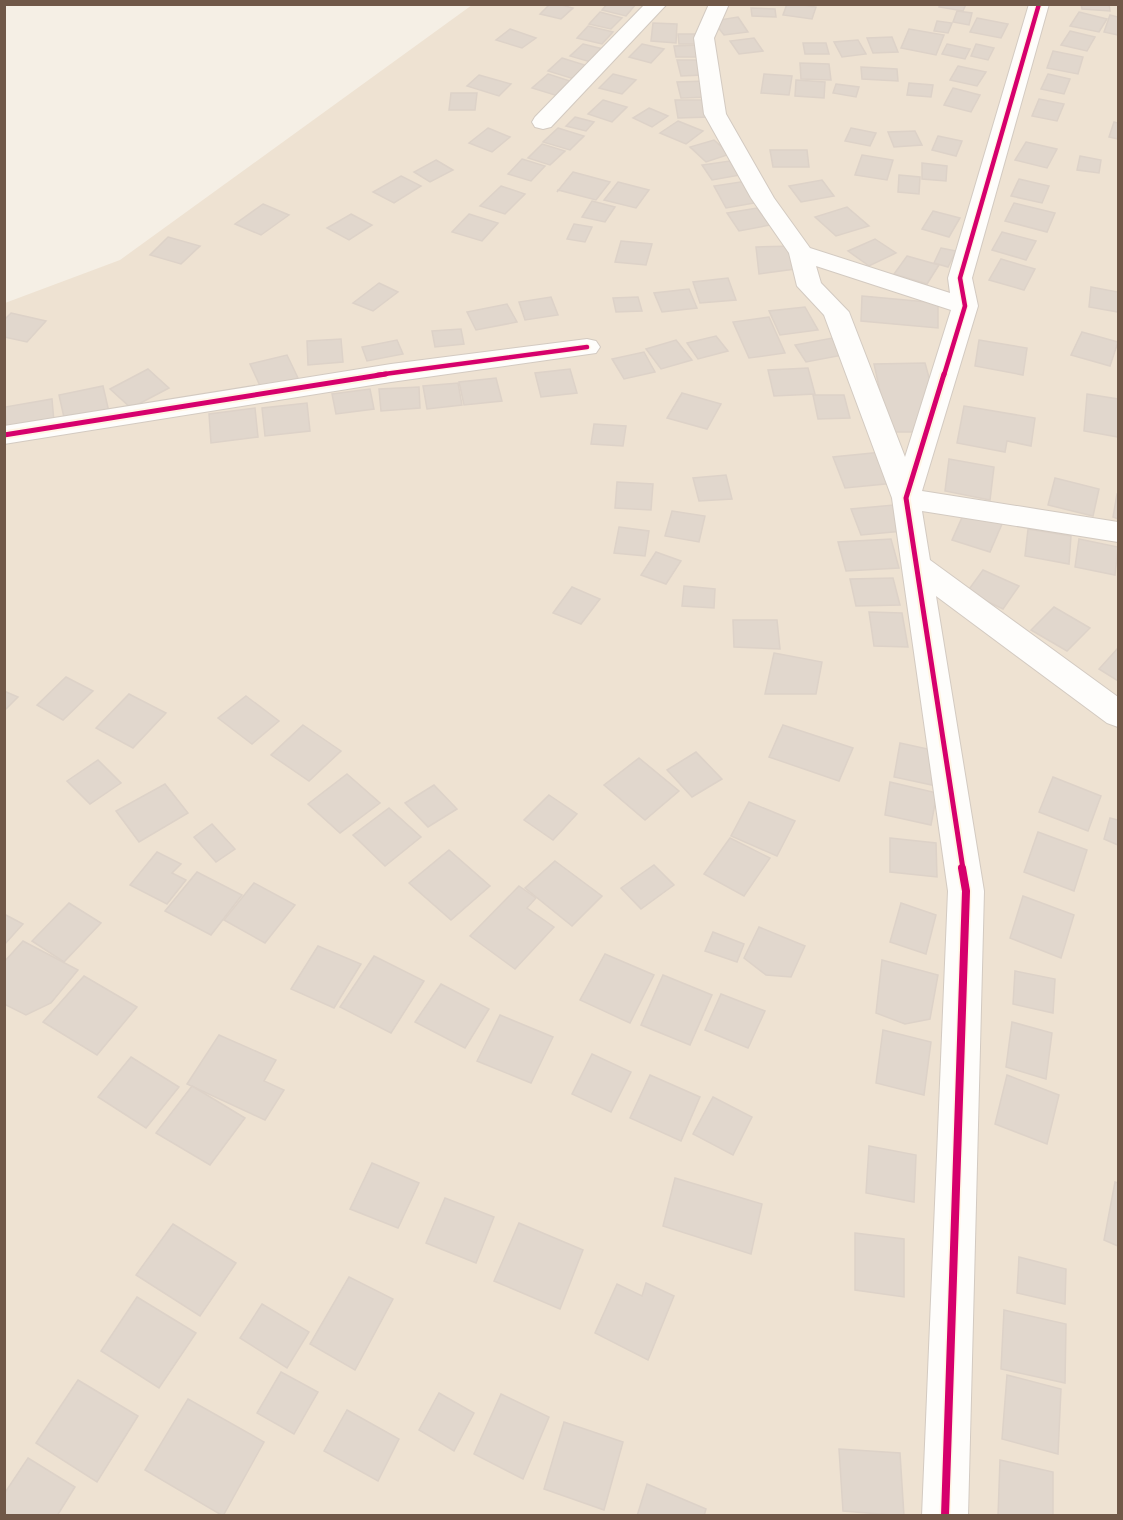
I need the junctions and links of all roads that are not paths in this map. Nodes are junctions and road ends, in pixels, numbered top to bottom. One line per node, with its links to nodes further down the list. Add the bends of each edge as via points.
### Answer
1 (657, 4): 4 (street)
2 (719, 4): 5 (street, via 704,38 715,114)
3 (1039, 4): 6 (street, via 960,278)
4 (543, 122)
5 (801, 253): 6 (street); 9 (street, via 809,286 836,312)
6 (965, 306): 9 (street)
7 (587, 347): 8 (street, via 392,373)
8 (4, 435)
9 (906, 498): 10 (street); 11 (street)
10 (1119, 532)
11 (917, 566): 12 (street); 13 (street, via 966,891)
12 (1119, 714)
13 (945, 1515)

